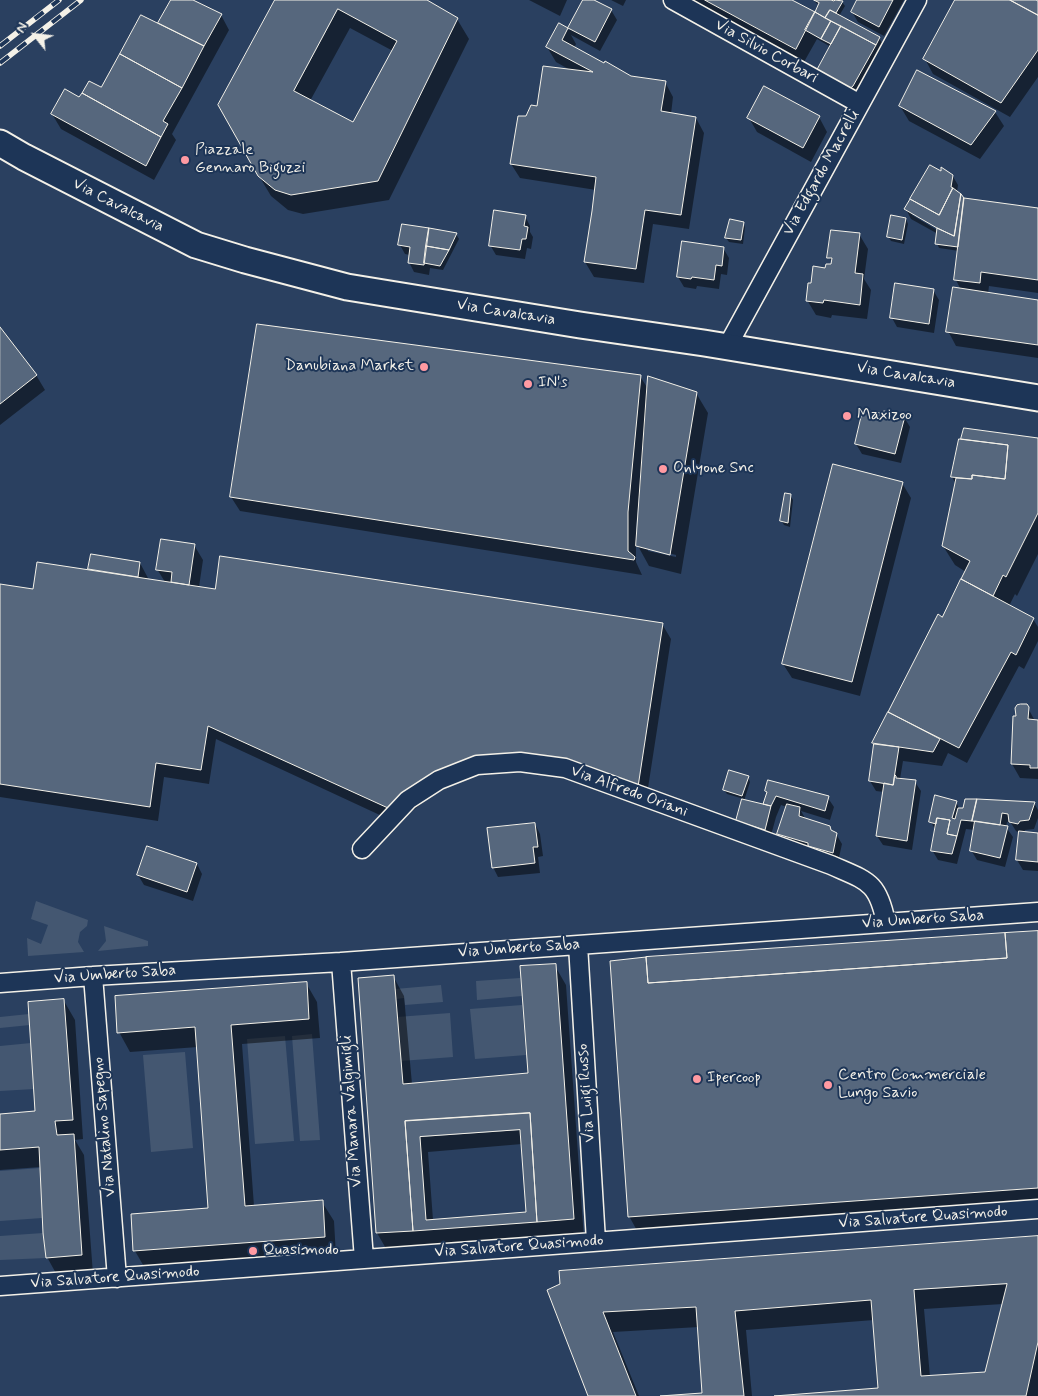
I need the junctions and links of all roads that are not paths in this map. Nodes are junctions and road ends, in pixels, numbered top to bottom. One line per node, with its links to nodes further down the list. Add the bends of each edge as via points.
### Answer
1 (673, 0): 3 (street, Via Silvio Corbari)
2 (917, 0): 3 (street, Via Edgardo Macrelli)
3 (860, 104): 5 (street, Via Edgardo Macrelli)
4 (0, 143): 5 (main road, Via Cavalcavia, via 196,245 245,260 347,287)
5 (727, 346): 6 (main road, Via Cavalcavia)
6 (1038, 398)
7 (362, 849): 9 (street, Via Alfredo Oriani, via 408,800 439,780 477,764 538,764 565,768 857,876 876,891)
8 (1038, 912): 9 (street, Via Umberto Saba)
9 (886, 923): 10 (street, Via Umberto Saba)
10 (578, 945): 11 (street, Via Umberto Saba); 15 (street, Via Luigi Russo)
11 (341, 962): 12 (street, Via Umberto Saba); 16 (street, Via Manara Valgimigli)
12 (93, 976): 13 (street, Via Umberto Saba); 17 (street, Via Natalino Sapegno)
13 (0, 983)
14 (1038, 1209): 15 (street, Via Salvatore Quasimodo)
15 (596, 1241): 16 (street, Via Salvatore Quasimodo)
16 (364, 1259): 17 (street, Via Salvatore Quasimodo)
17 (117, 1278): 18 (street, Via Salvatore Quasimodo)
18 (0, 1286)

